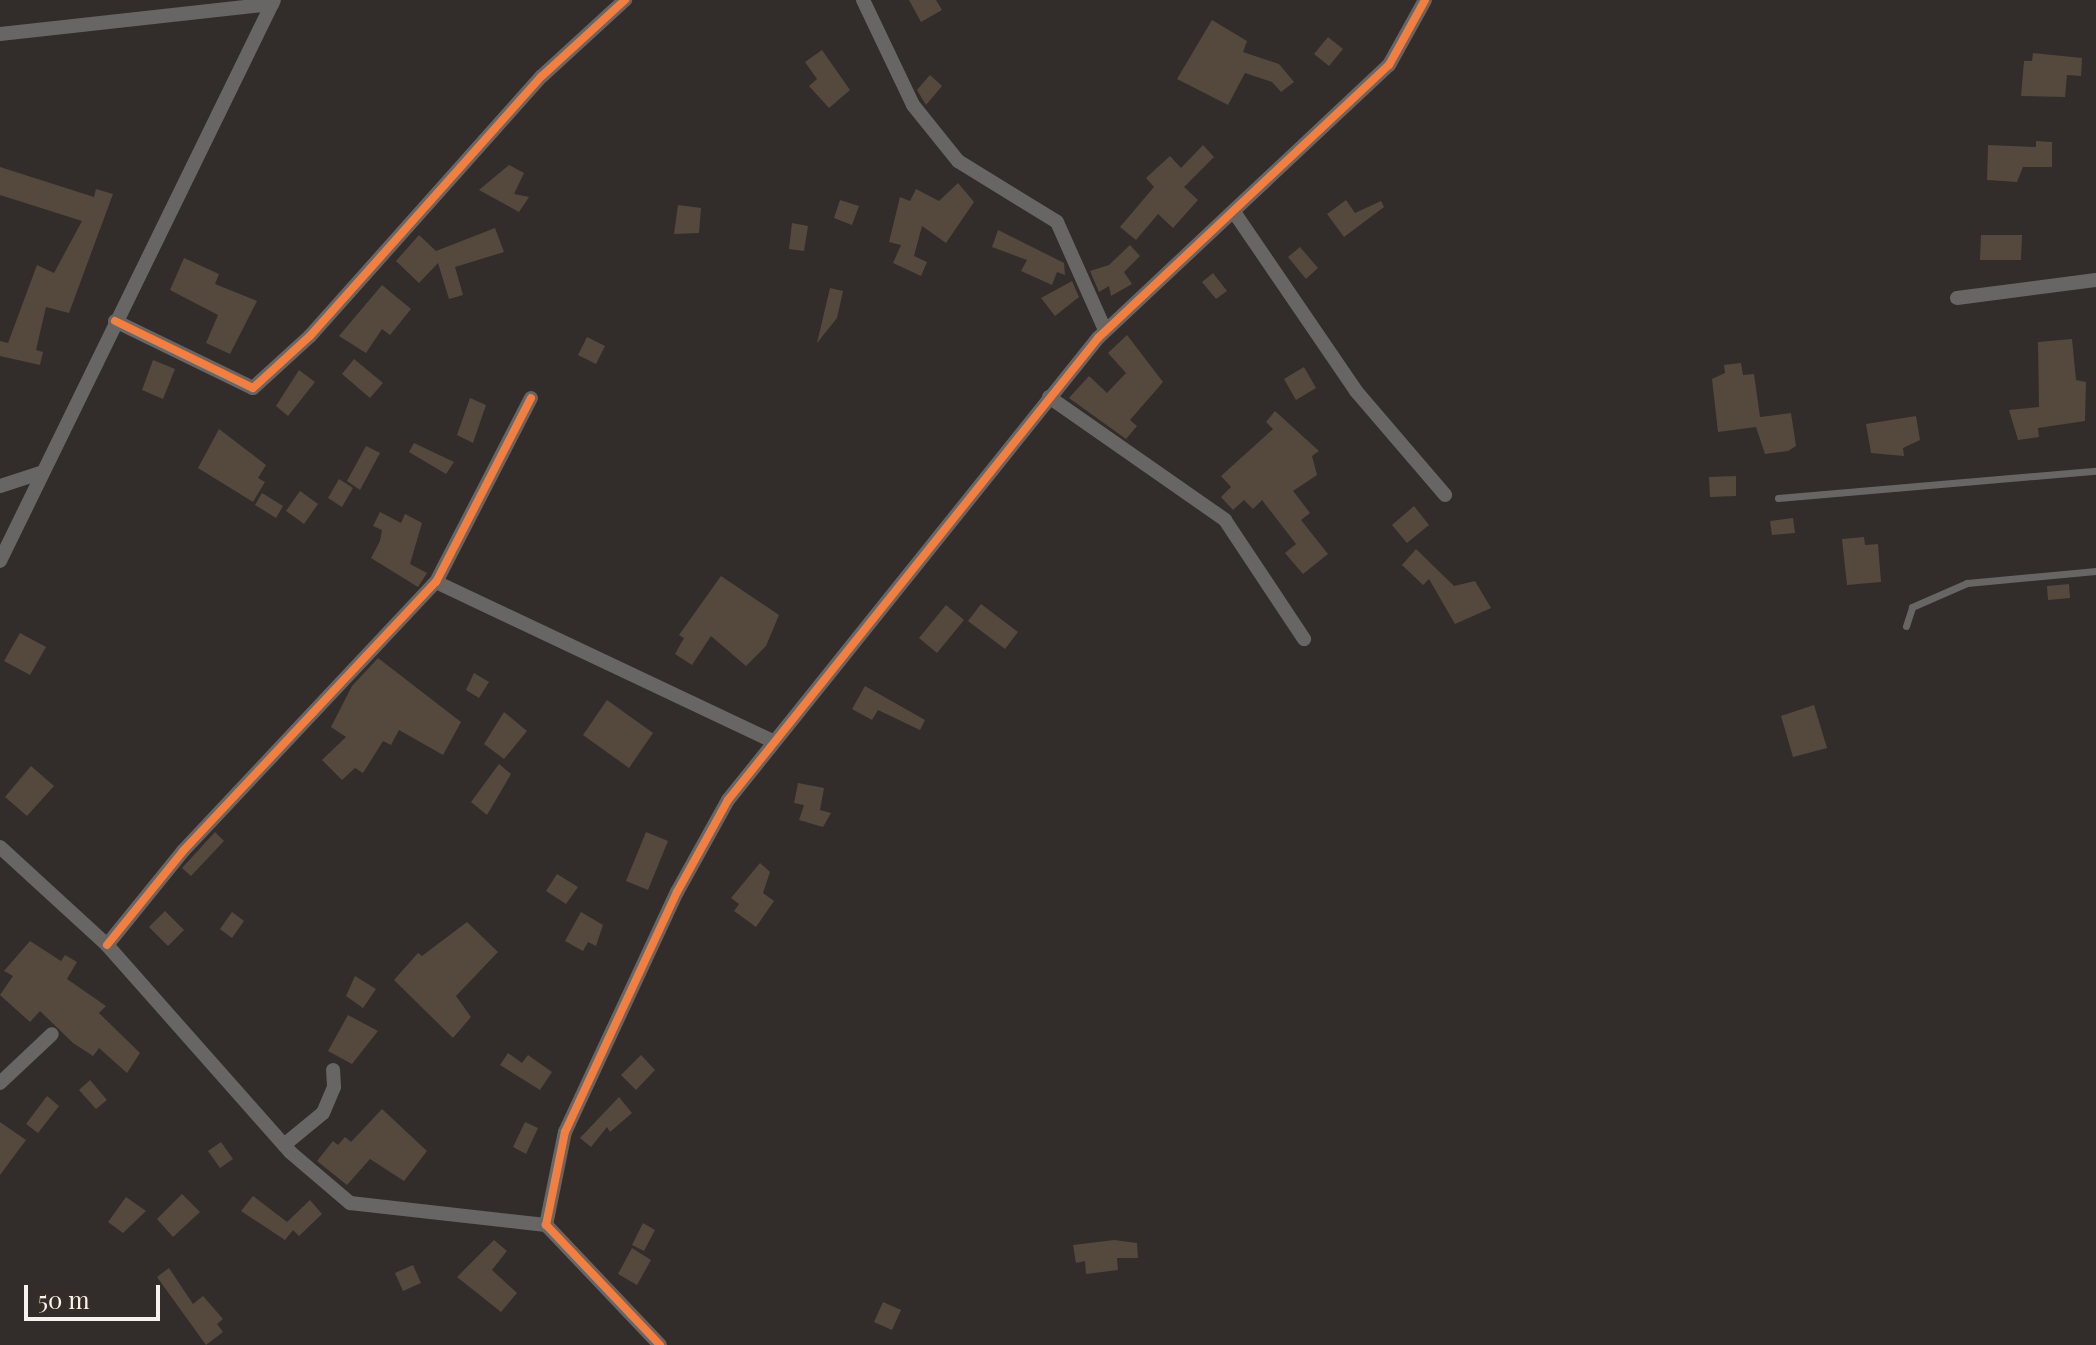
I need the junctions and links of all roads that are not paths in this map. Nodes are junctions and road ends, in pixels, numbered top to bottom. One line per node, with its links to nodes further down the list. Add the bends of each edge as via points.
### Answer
1 (625, 0): 9 (street, via 542,76 320,325 253,388)
2 (863, 0): 10 (street, via 913,105 958,161 1057,222)
3 (1425, 0): 6 (street, via 1389,65)
4 (273, 2): 5 (street); 9 (street)
5 (0, 34)
6 (1234, 212): 10 (street); 16 (street, via 1356,391)
7 (2096, 280): 8 (street)
8 (1957, 298)
9 (115, 321): 14 (street)
10 (1105, 330): 11 (street)
11 (1049, 397): 22 (street, via 1225,520); 23 (street)
12 (531, 398): 20 (street)
13 (2096, 471): 17 (lane)
14 (43, 472): 15 (street); 18 (street)
15 (0, 486)
16 (1445, 495)
17 (1778, 498)
18 (0, 561)
19 (2096, 571): 21 (lane, via 1967,583 1912,607)
20 (436, 582): 23 (street); 25 (street, via 183,851)
21 (1906, 626)
22 (1304, 639)
23 (770, 740): 30 (street, via 677,892 608,1034 565,1132)
24 (0, 847): 25 (street)
25 (107, 945): 29 (street)
26 (52, 1034): 28 (street)
27 (333, 1070): 29 (street, via 334,1087 323,1113)
28 (0, 1083)
29 (284, 1145): 30 (street, via 350,1203)
30 (546, 1225): 31 (street)
31 (660, 1345)

